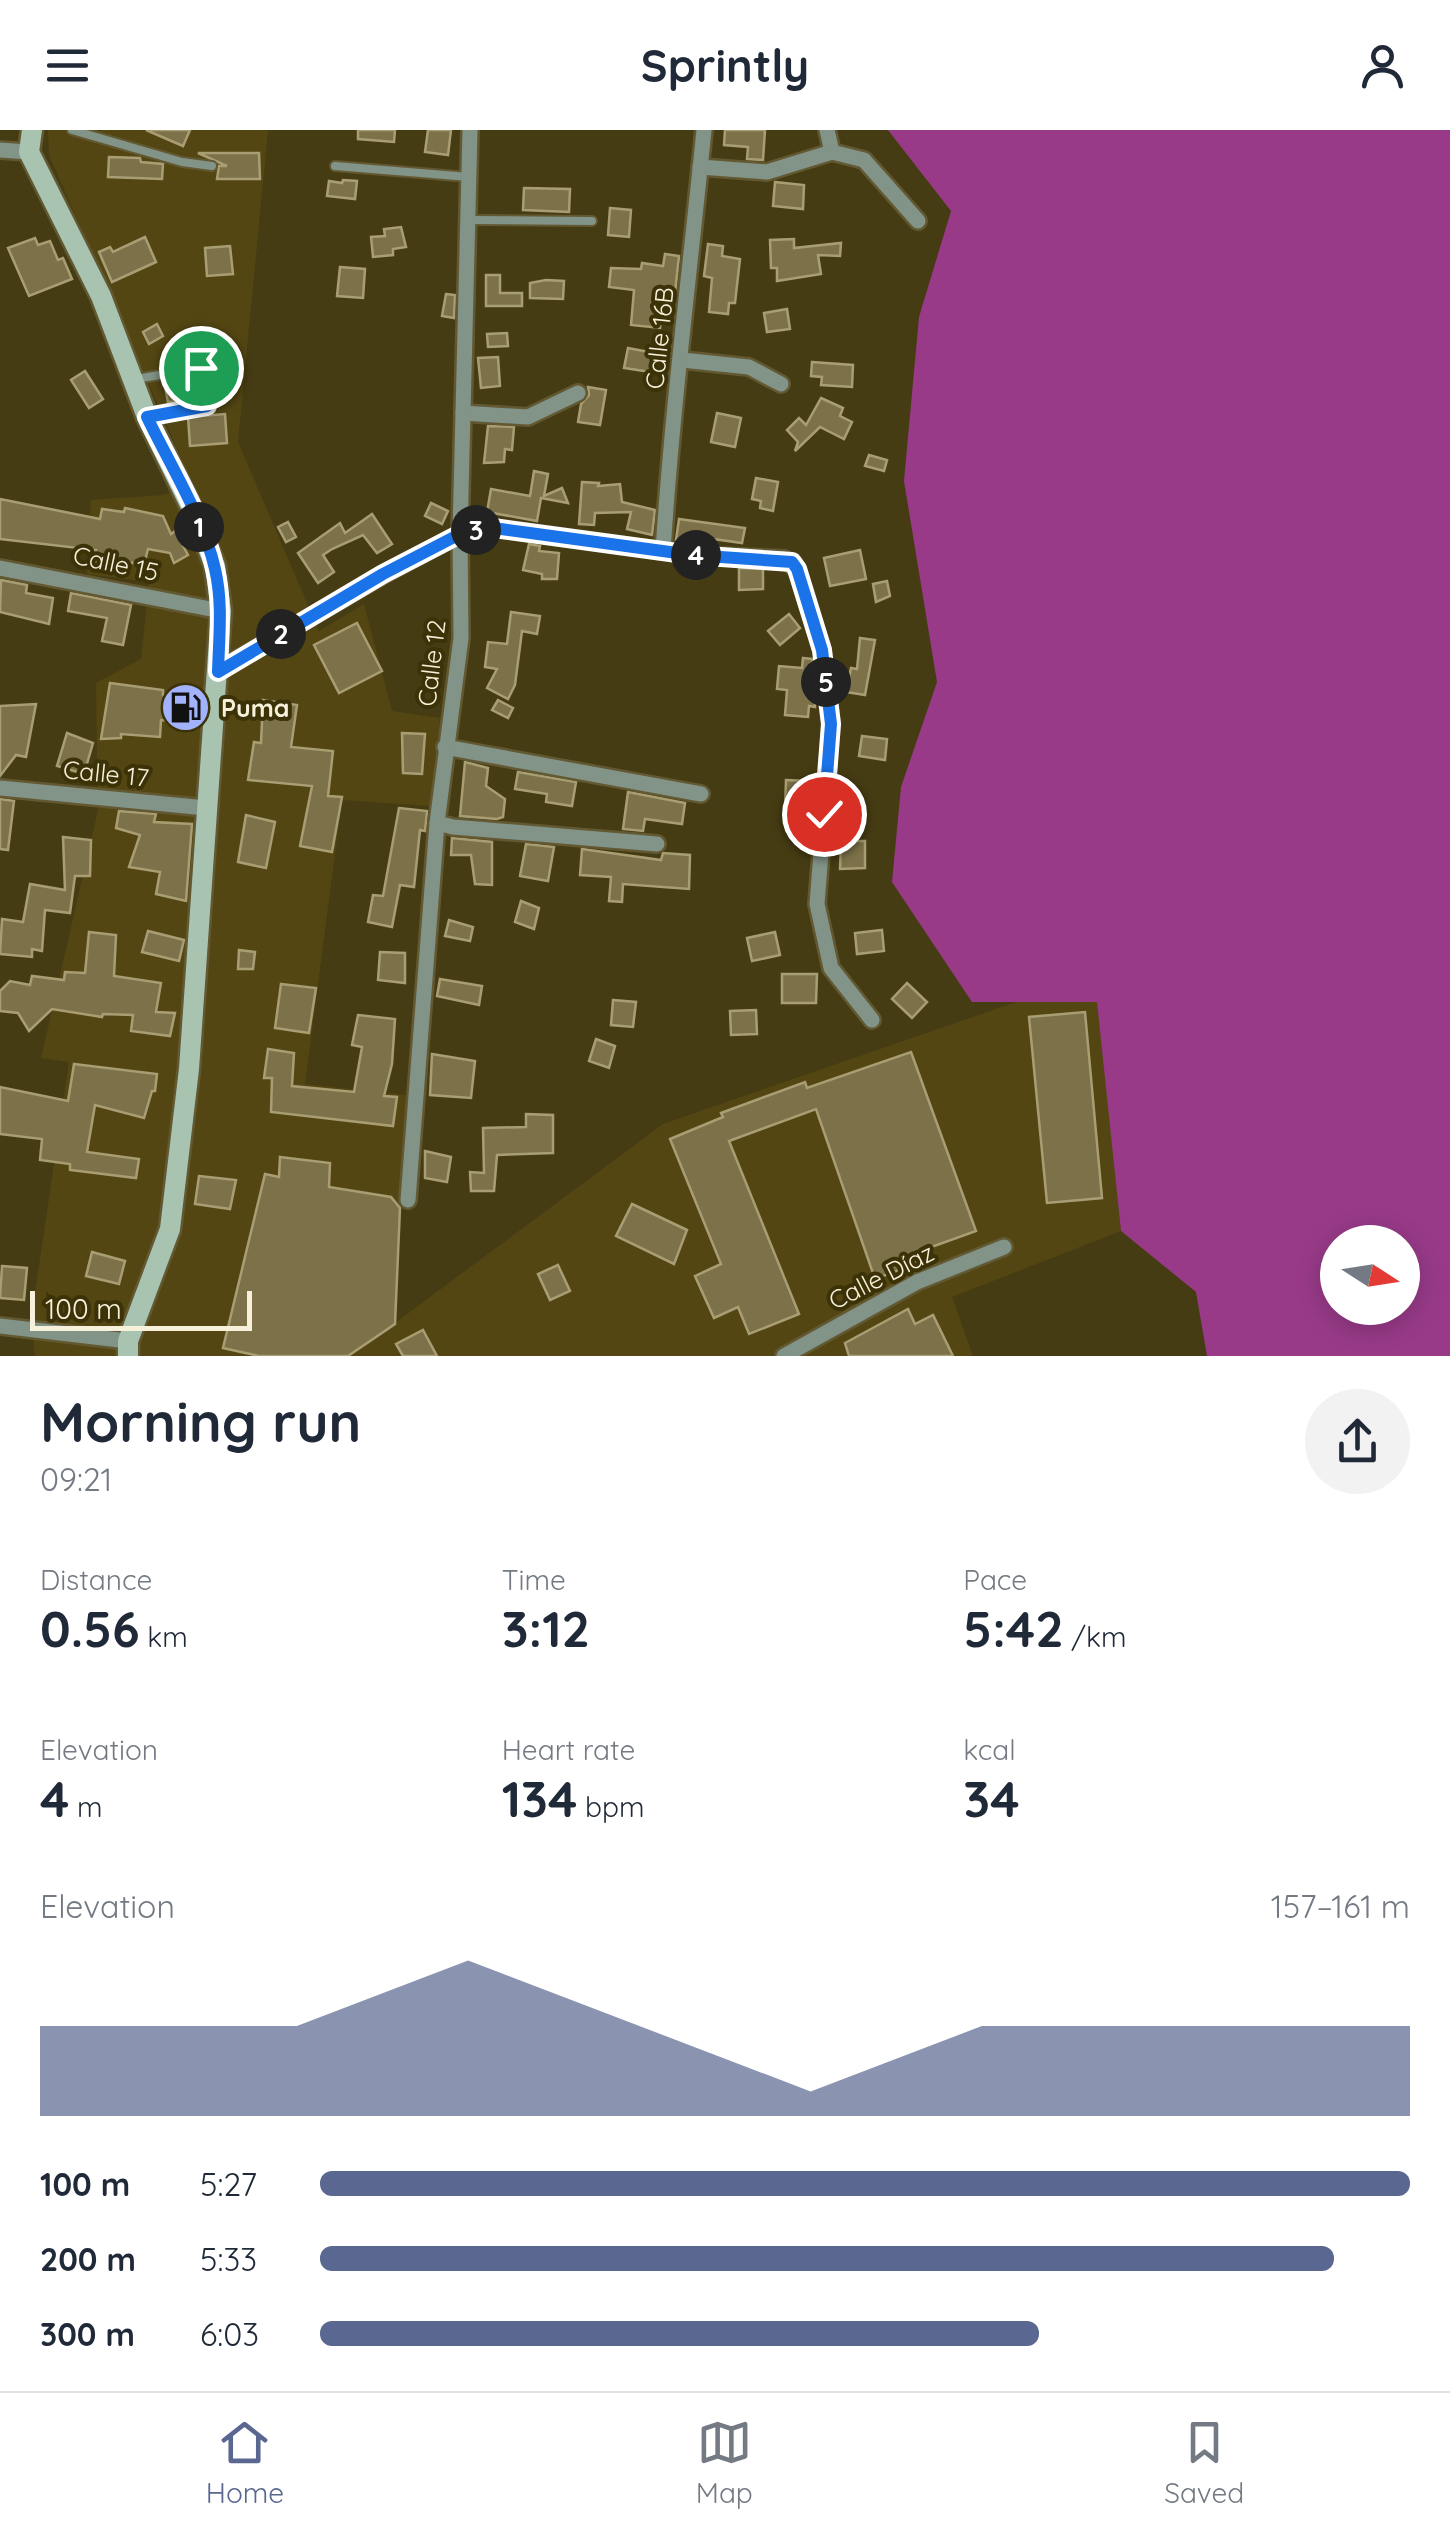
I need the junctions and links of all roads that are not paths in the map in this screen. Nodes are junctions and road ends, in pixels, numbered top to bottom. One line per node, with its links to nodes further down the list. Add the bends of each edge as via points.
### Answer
1 (72, 130): 8 (lane)
2 (470, 130): 11 (street, Calle 12)
3 (704, 130): 10 (street, Calle 16B)
4 (827, 130): 7 (street)
5 (30, 141): 6 (street); 16 (street)
6 (0, 150)
7 (832, 152): 10 (street, via 767,172); 14 (street, via 864,160)
8 (212, 166)
9 (336, 166): 11 (lane)
10 (700, 168): 15 (street, Calle 16B)
11 (469, 178): 12 (street, Calle 12)
12 (468, 220): 13 (lane); 19 (street, Calle 12)
13 (592, 221)
14 (918, 221)
15 (682, 360): 17 (street, via 749,366); 22 (street, Calle 16B)
16 (132, 380): 20 (street); 20 (lane, via 201,368 207,406)
17 (781, 384)
18 (578, 393): 19 (street, via 528,417)
19 (464, 414): 21 (street, Calle 12)
20 (147, 417): 24 (street, via 215,566)
21 (460, 534): 22 (street, via 486,527); 25 (street); 26 (street, Calle 12, via 462,638)
22 (663, 551): 32 (street, via 784,559 797,569 822,650 831,724 816,904 831,968)
23 (0, 568): 24 (street, Calle 15)
24 (221, 611): 25 (street)
25 (218, 672): 29 (street)
26 (445, 747): 28 (street); 30 (street, Calle 12)
27 (0, 788): 29 (street, Calle 17)
28 (701, 794)
29 (206, 808): 36 (street, via 189,1069 170,1230)
30 (437, 822): 31 (street); 33 (street, Calle 12)
31 (657, 844)
32 (872, 1020)
33 (408, 1200)
34 (1004, 1246): 37 (street, Calle Díaz, via 917,1282)
35 (0, 1326): 36 (street)
36 (128, 1348)
37 (784, 1356)

